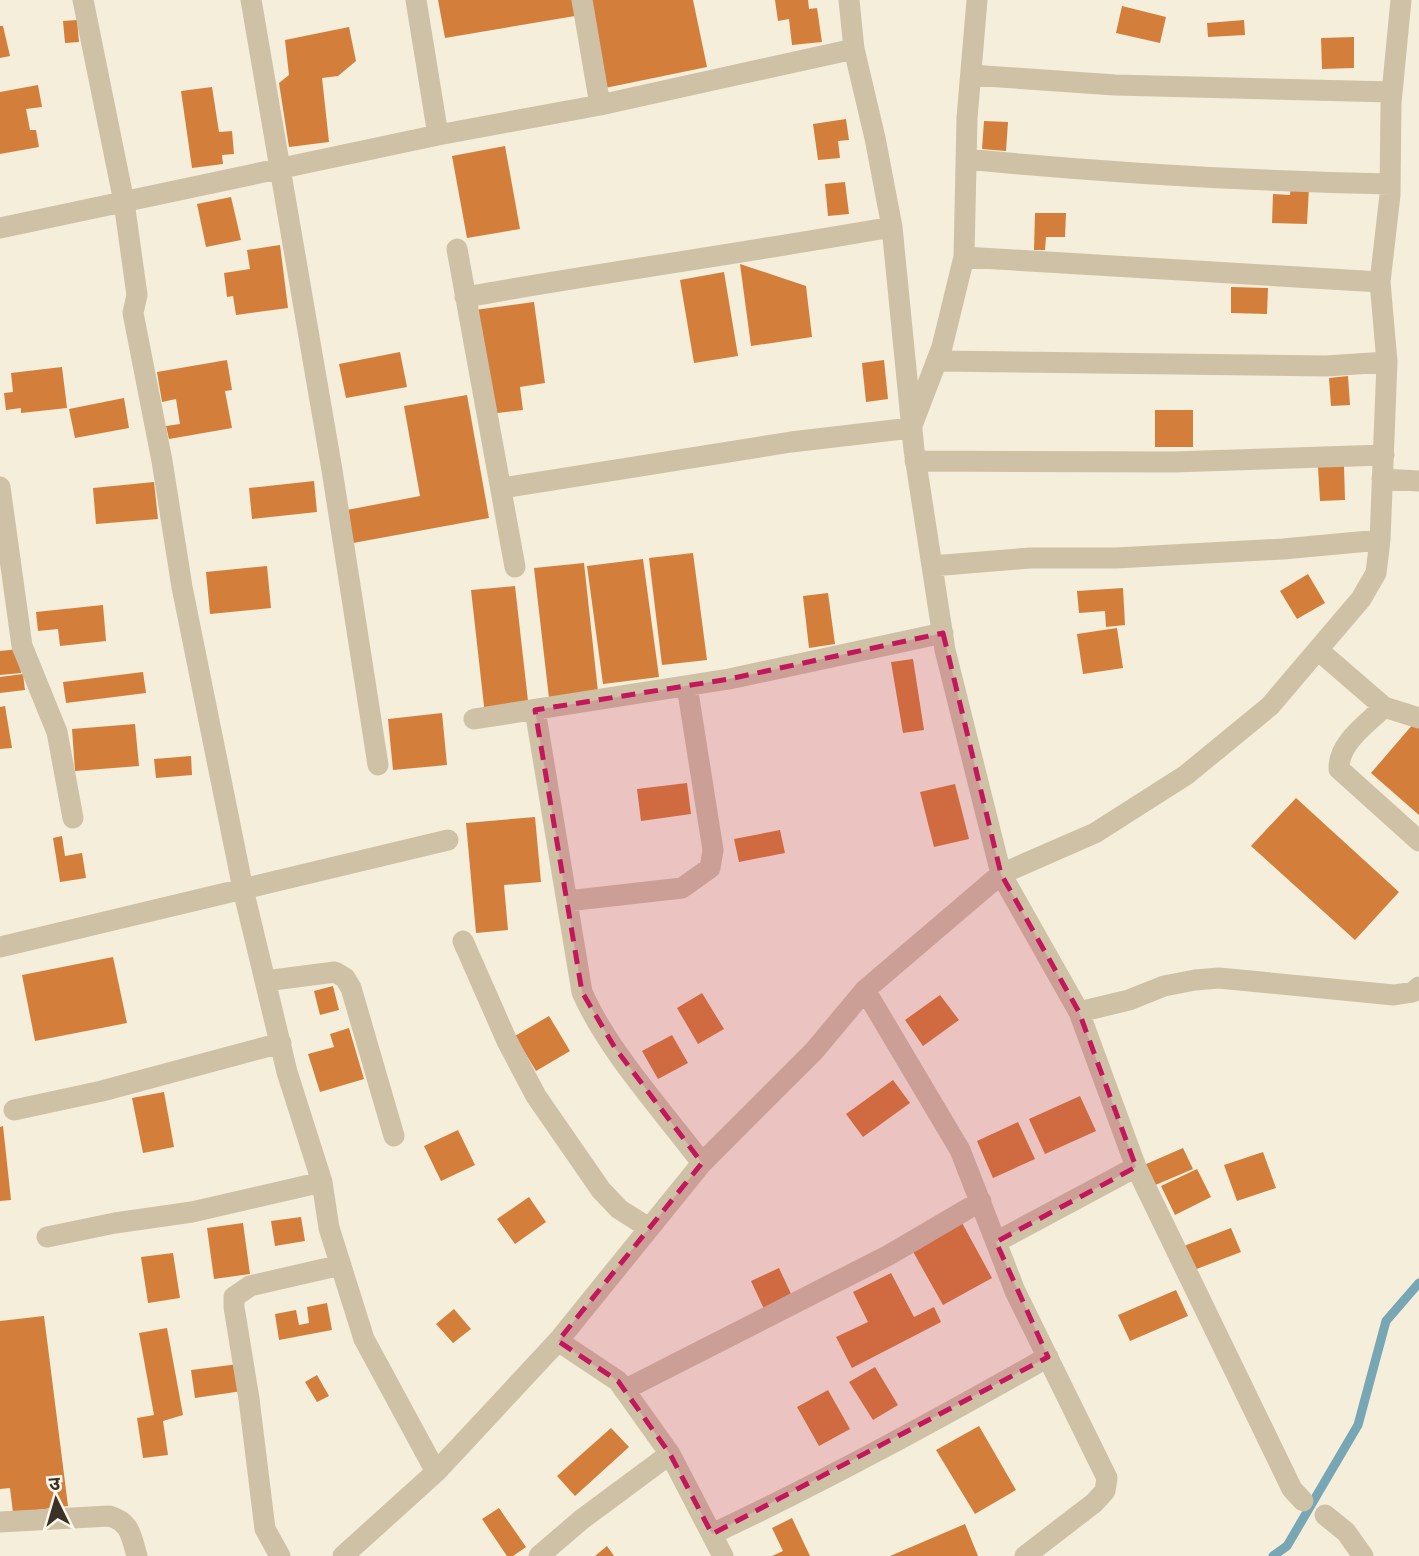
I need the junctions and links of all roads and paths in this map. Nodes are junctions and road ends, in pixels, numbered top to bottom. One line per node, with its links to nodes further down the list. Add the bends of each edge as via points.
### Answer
1 (83, 0): 16 (street)
2 (251, 0): 14 (street)
3 (416, 0): 12 (street)
4 (582, 0): 11 (street)
5 (849, 0): 8 (street)
6 (978, 0): 9 (street)
7 (1401, 0): 10 (street)
8 (854, 48): 11 (street); 17 (street)
9 (971, 75): 10 (street, via 1115,85); 13 (street)
10 (1392, 92): 15 (street)
11 (600, 105): 12 (street)
12 (438, 135): 14 (street)
13 (967, 159): 15 (street, via 1194,177); 20 (street)
14 (281, 170): 16 (street); 42 (street)
15 (1390, 184): 21 (street)
16 (124, 202): 18 (street); 47 (street, via 137,295 133,313 181,587)
17 (892, 227): 22 (street); 25 (street)
18 (0, 228)
19 (457, 249): 22 (street)
20 (964, 257): 21 (street); 23 (street)
21 (1380, 282): 24 (street)
22 (465, 297): 31 (street)
23 (937, 361): 24 (street, via 1326,366); 25 (street)
24 (1387, 362): 26 (street)
25 (911, 428): 27 (street); 31 (street, via 791,442)
26 (1384, 454): 27 (street, via 1173,462); 28 (street)
27 (915, 461): 33 (street)
28 (1382, 479): 29 (street); 32 (street)
29 (1419, 481)
30 (0, 487): 43 (street, via 22,646 57,732)
31 (502, 488): 34 (street)
32 (1380, 540): 33 (street); 36 (street, via 1376,573 1362,599)
33 (932, 566): 35 (street)
34 (515, 567)
35 (943, 633): 37 (street); 46 (street)
36 (1318, 650): 38 (street); 46 (street, via 1270,706 1186,775 1095,833)
37 (687, 686): 39 (street); 48 (street, via 713,850 710,868 682,888)
38 (1384, 707): 41 (street); 45 (street, via 1347,744 1339,757 1339,769)
39 (535, 710): 40 (street); 48 (street)
40 (474, 719)
41 (1419, 719)
42 (378, 765)
43 (73, 818)
44 (448, 840): 47 (street)
45 (1419, 841)
46 (1001, 874): 53 (street); 54 (street)
47 (243, 889): 50 (street); 51 (street)
48 (567, 901): 58 (street, via 577,970 591,1014)
49 (463, 941): 62 (street, via 536,1096 601,1190 619,1209)
50 (0, 947)
51 (265, 981): 55 (street); 57 (street, via 335,972 345,978)
52 (1419, 987): 54 (street, via 1394,995 1219,978 1164,986)
53 (865, 990): 58 (street, via 814,1051); 61 (street, via 960,1150)
54 (1079, 1012): 59 (street)
55 (281, 1044): 56 (street); 60 (street)
56 (14, 1110)
57 (394, 1136)
58 (702, 1163): 62 (street)
59 (1136, 1167): 64 (street); 71 (street, via 1292,1489)
60 (321, 1182): 63 (street, via 192,1212); 65 (street)
61 (981, 1201): 64 (street); 68 (street, via 889,1255)
62 (649, 1228): 66 (street)
63 (47, 1237)
64 (996, 1242): 67 (street)
65 (341, 1265): 70 (street, via 364,1339); 76 (street, via 250,1286 234,1297 265,1529)
66 (558, 1341): 68 (street, via 618,1381); 70 (street)
67 (1048, 1356): 74 (street, via 805,1490); 80 (street, via 1107,1478 1105,1491 1094,1503)
68 (624, 1390): 69 (street)
69 (670, 1454): 74 (street); 78 (street)
70 (436, 1472): 77 (street)
71 (1303, 1501)
72 (1325, 1515): 81 (street, via 1346,1532)
73 (0, 1521): 75 (street, via 109,1516 125,1525)
74 (712, 1534): 79 (street)
75 (137, 1556)
76 (279, 1556)
77 (343, 1556)
78 (538, 1556)
79 (723, 1556)
80 (1025, 1556)
81 (1363, 1556)

